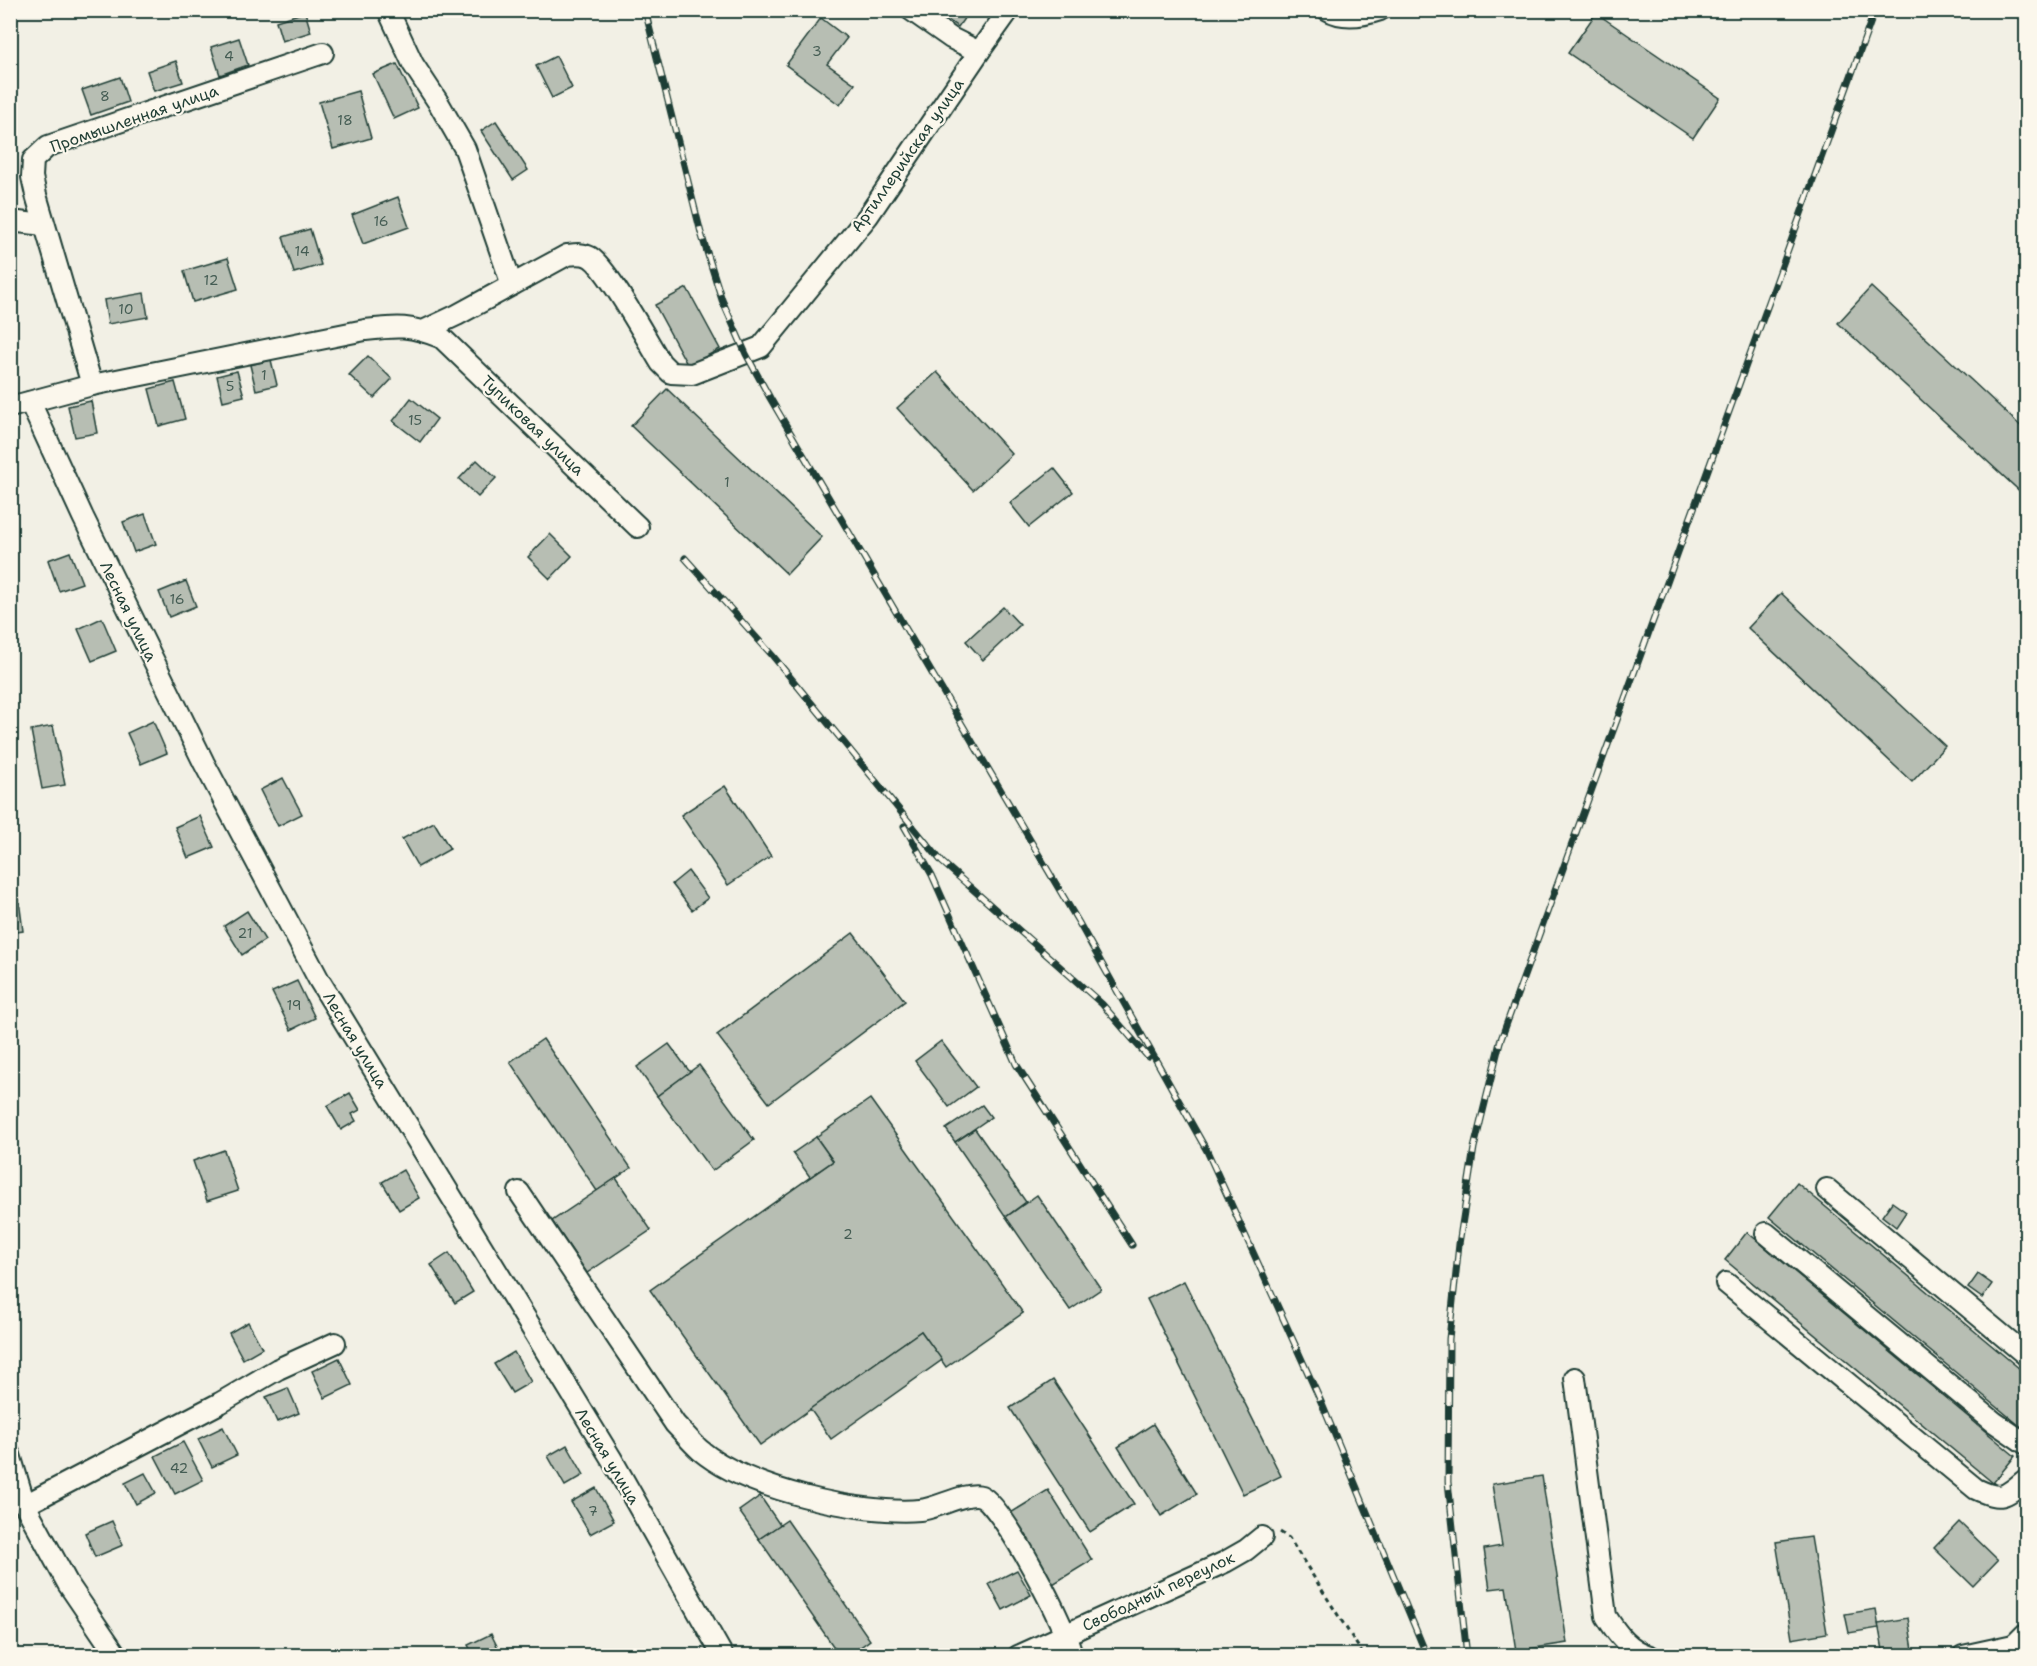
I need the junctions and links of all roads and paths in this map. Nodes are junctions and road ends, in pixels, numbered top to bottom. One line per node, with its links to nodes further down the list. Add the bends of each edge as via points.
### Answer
1 (387, 10): 10 (lane, via 413,64 465,148)
2 (911, 10): 6 (lane)
3 (1009, 10): 6 (lane, Артиллерийская улица)
4 (1328, 10): 5 (lane, via 1357,16)
5 (1380, 10)
6 (979, 52): 10 (lane, Артиллерийская улица, via 868,216 761,347 692,374 671,373 592,258 567,255)
7 (323, 53): 9 (lane, Промышленная улица, via 48,146 33,160 32,177)
8 (10, 221): 9 (lane)
9 (44, 225): 12 (lane, Промышленная улица)
10 (512, 285): 11 (lane)
11 (423, 330): 12 (lane, via 400,326 365,330); 15 (lane, Тупиковая улица, via 442,338)
12 (92, 384): 13 (lane)
13 (30, 402): 14 (lane); 31 (lane, Лесная улица, via 204,763 320,980 611,1458)
14 (10, 407)
15 (638, 527)
16 (1827, 1189): 21 (lane)
17 (519, 1192): 28 (lane, via 675,1424 700,1451 741,1475 783,1491 874,1510 922,1510 979,1495 989,1501 1023,1552)
18 (1766, 1233): 23 (lane, via 1994,1422)
19 (1726, 1283): 25 (lane, via 1976,1489 2002,1497)
20 (335, 1343): 26 (lane, via 278,1369)
21 (2026, 1355)
22 (1575, 1378): 35 (lane, via 1606,1616 1626,1642)
23 (2026, 1444)
24 (10, 1455): 26 (lane)
25 (2026, 1479)
26 (25, 1505): 30 (lane, via 68,1584)
27 (1262, 1537): 28 (lane, Свободный переулок, via 1225,1562); 34 (path, via 1282,1532 1289,1538)
28 (1065, 1634): 32 (lane, Свободный переулок); 33 (lane)
29 (2019, 1647): 36 (lane)
30 (117, 1656)
31 (723, 1656)
32 (1018, 1656)
33 (1072, 1656)
34 (1364, 1656)
35 (1650, 1656)
36 (1963, 1656)

